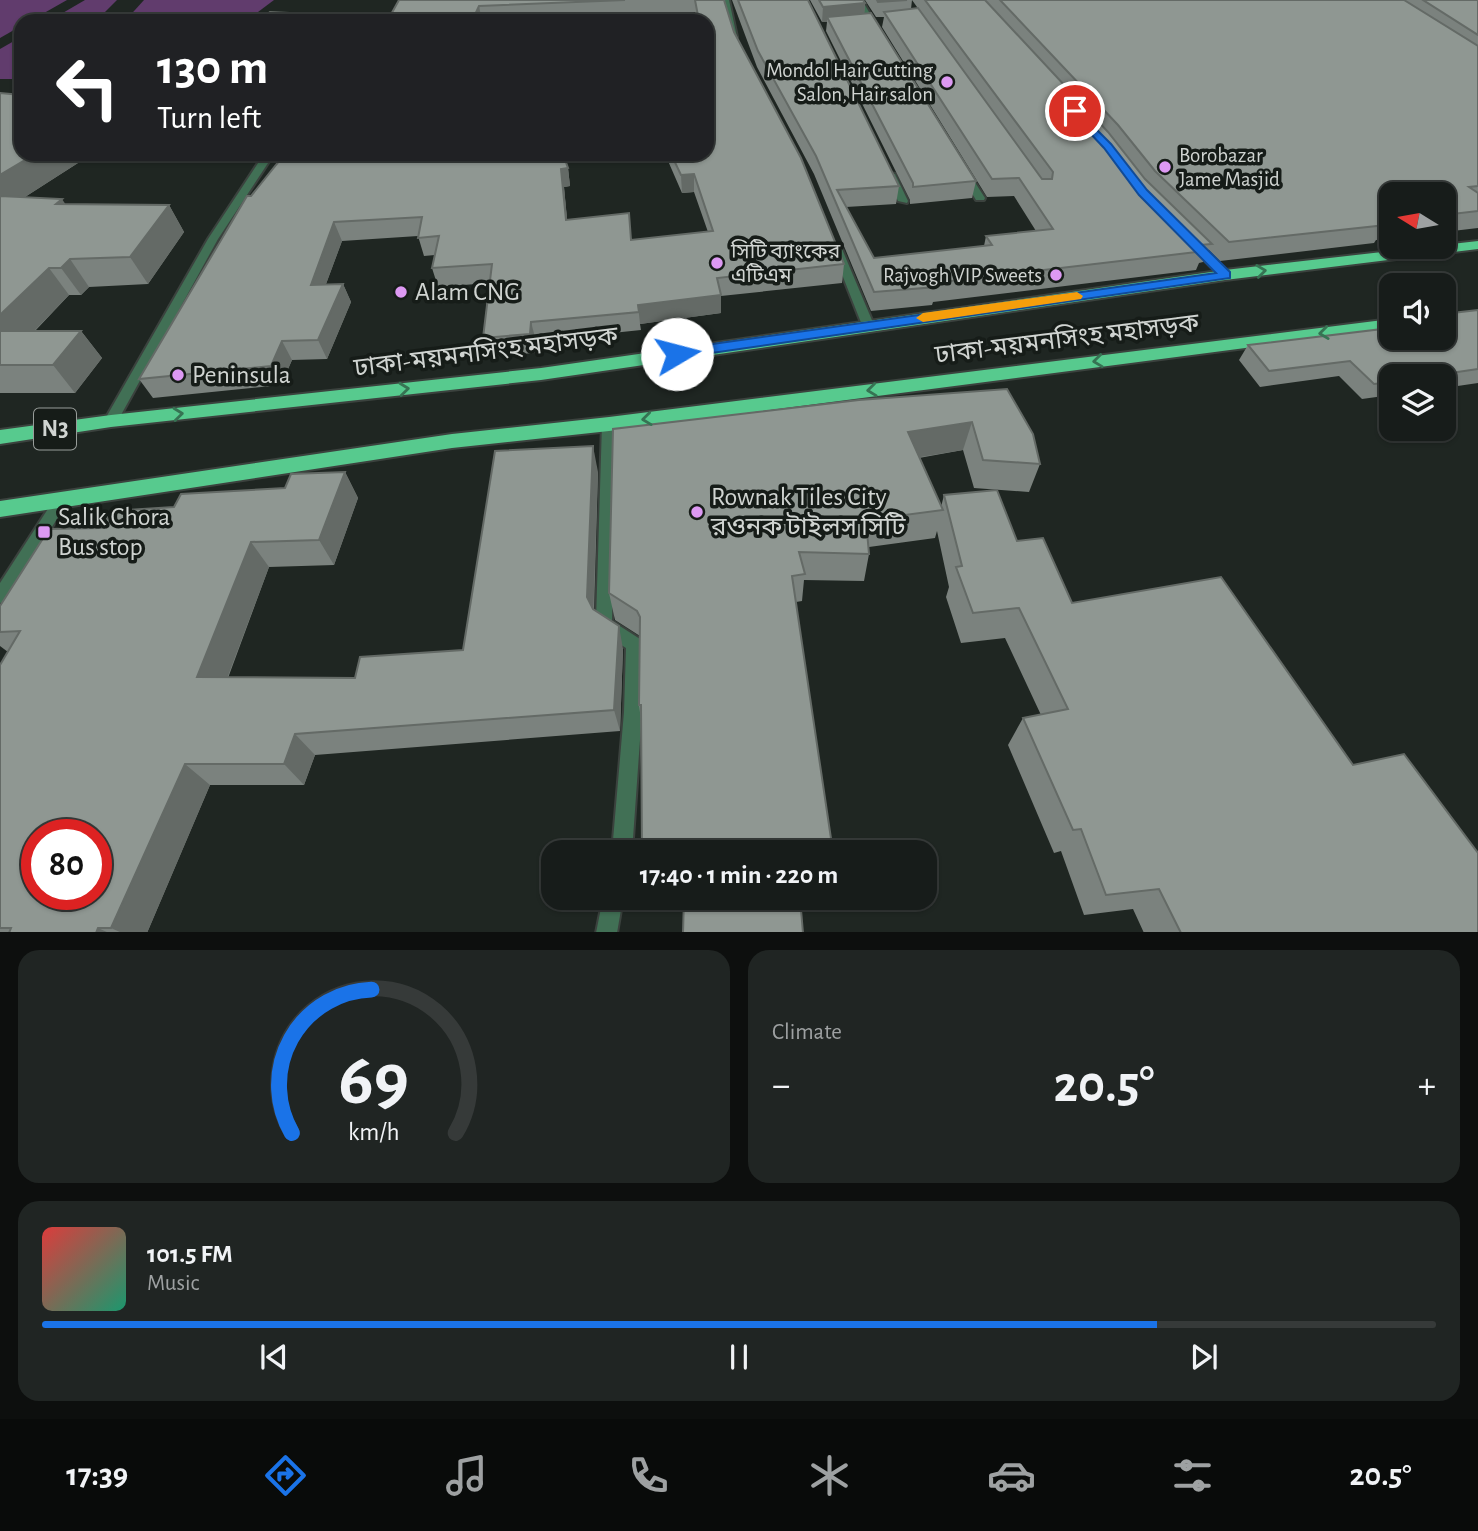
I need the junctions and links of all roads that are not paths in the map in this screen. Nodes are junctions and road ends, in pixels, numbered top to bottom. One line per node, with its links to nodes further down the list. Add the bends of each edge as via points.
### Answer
1 (726, 0): 7 (street)
2 (859, 0): 3 (street)
3 (873, 22): 4 (street); 5 (street); 6 (street)
4 (885, 22)
5 (860, 23)
6 (880, 34)
7 (740, 48)
8 (264, 161): 19 (street, via 213,239)
9 (885, 163): 12 (street)
10 (959, 163): 11 (street)
11 (980, 198)
12 (903, 201)
13 (832, 237): 17 (street)
14 (1189, 239): 16 (street)
15 (1478, 245): 16 (highway, ঢাকা-ময়মনসিংহ মহাসড়ক / N3, one-way to 15)
16 (1225, 275): 17 (highway, ঢাকা-ময়মনসিংহ মহাসড়ক / N3)
17 (868, 326): 19 (highway, ঢাকা-ময়মনসিংহ মহাসড়ক / N3, one-way to 17, via 541,374)
18 (1379, 326): 20 (highway, ঢাকা-ময়মনসিংহ মহাসড়ক, one-way to 20)
19 (110, 421): 21 (highway, ঢাকা-ময়মনসিংহ মহাসড়ক / N3)
20 (609, 424): 22 (highway, ঢাকা-ময়মনসিংহ মহাসড়ক, via 452,441); 25 (street, via 604,621 634,644 634,712)
21 (0, 437)
22 (60, 502): 23 (highway, ঢাকা-ময়মনসিংহ মহাসড়ক); 24 (street)
23 (0, 509)
24 (0, 596)
25 (623, 840)
26 (611, 910): 27 (street)
27 (606, 932)

